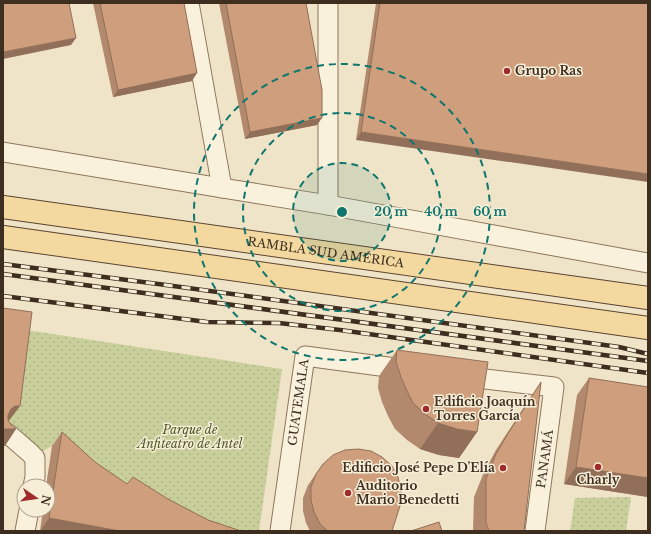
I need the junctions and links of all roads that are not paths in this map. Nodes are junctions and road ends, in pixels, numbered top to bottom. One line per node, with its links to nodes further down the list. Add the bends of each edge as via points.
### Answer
1 (189, 3): 4 (street)
2 (328, 3): 5 (street)
3 (3, 152): 4 (street)
4 (222, 188): 5 (street)
5 (328, 205): 8 (street)
6 (3, 207): 9 (main road, RAMBLA SUD AMÉRICA)
7 (3, 237): 10 (main road)
8 (648, 263)
9 (648, 298)
10 (648, 328)
11 (554, 387): 16 (street, GUATEMALA, via 305,356); 17 (street, PANAMÁ)
12 (7, 433): 13 (street, via 35,458)
13 (35, 478)
14 (27, 518): 15 (street)
15 (25, 531)
16 (280, 531)
17 (535, 531)

